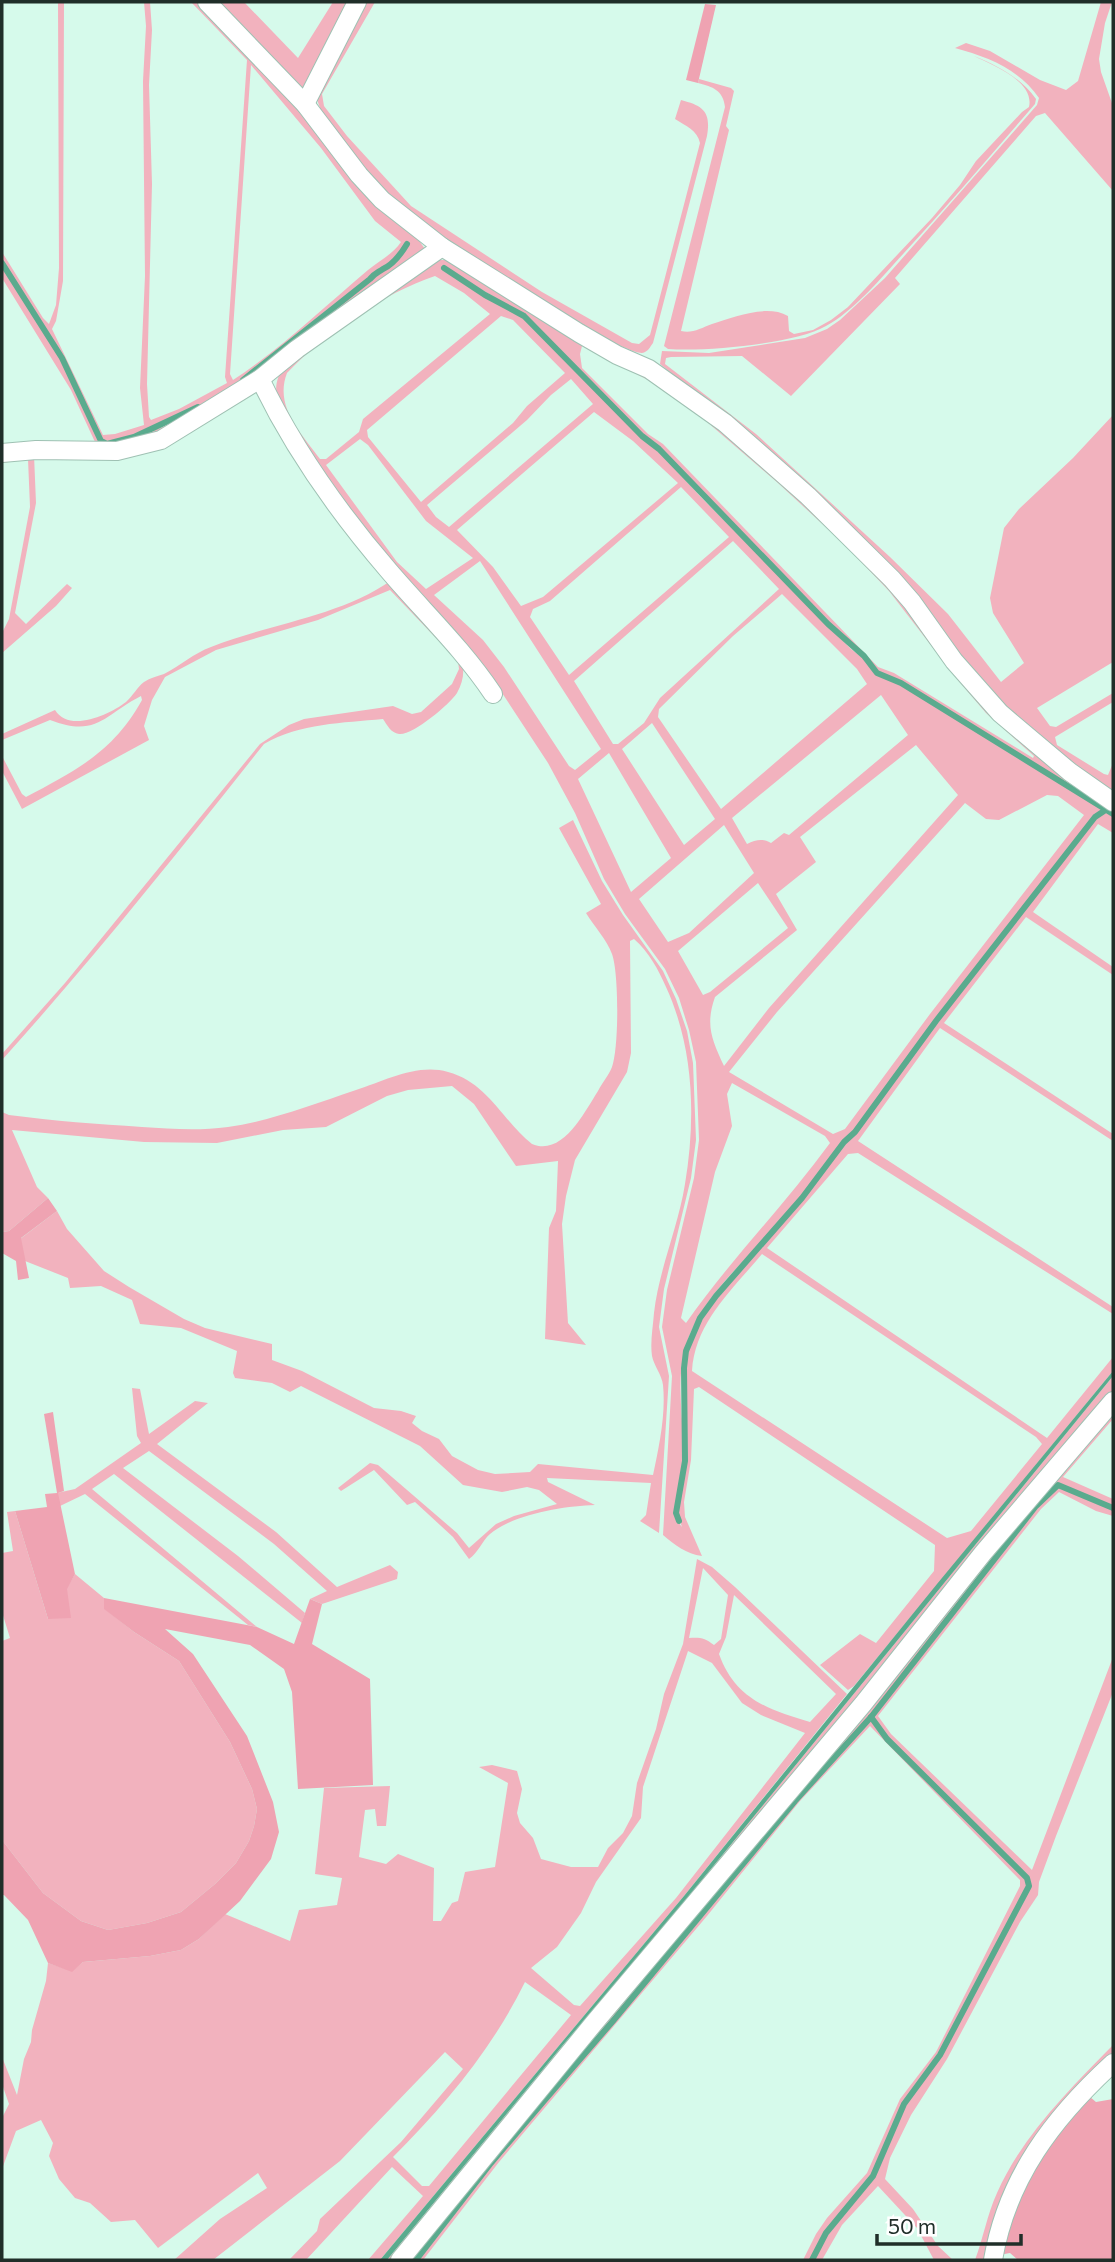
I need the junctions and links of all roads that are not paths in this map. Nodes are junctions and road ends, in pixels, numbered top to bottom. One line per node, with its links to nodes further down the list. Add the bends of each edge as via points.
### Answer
1 (207, 2): 3 (street)
2 (357, 2): 3 (street)
3 (304, 104): 4 (street, via 382,200)
4 (442, 247): 5 (street); 8 (street, via 579,333 649,369 725,423 892,579 1000,713)
5 (260, 379): 6 (street, via 161,440 117,451); 7 (street, via 281,421 348,518)
6 (2, 453)
7 (493, 694)
8 (1113, 802)
9 (1113, 1401): 11 (street)
10 (1113, 2063): 12 (street, via 1074,2101 1033,2154 1008,2202)
11 (400, 2260)
12 (993, 2260)

